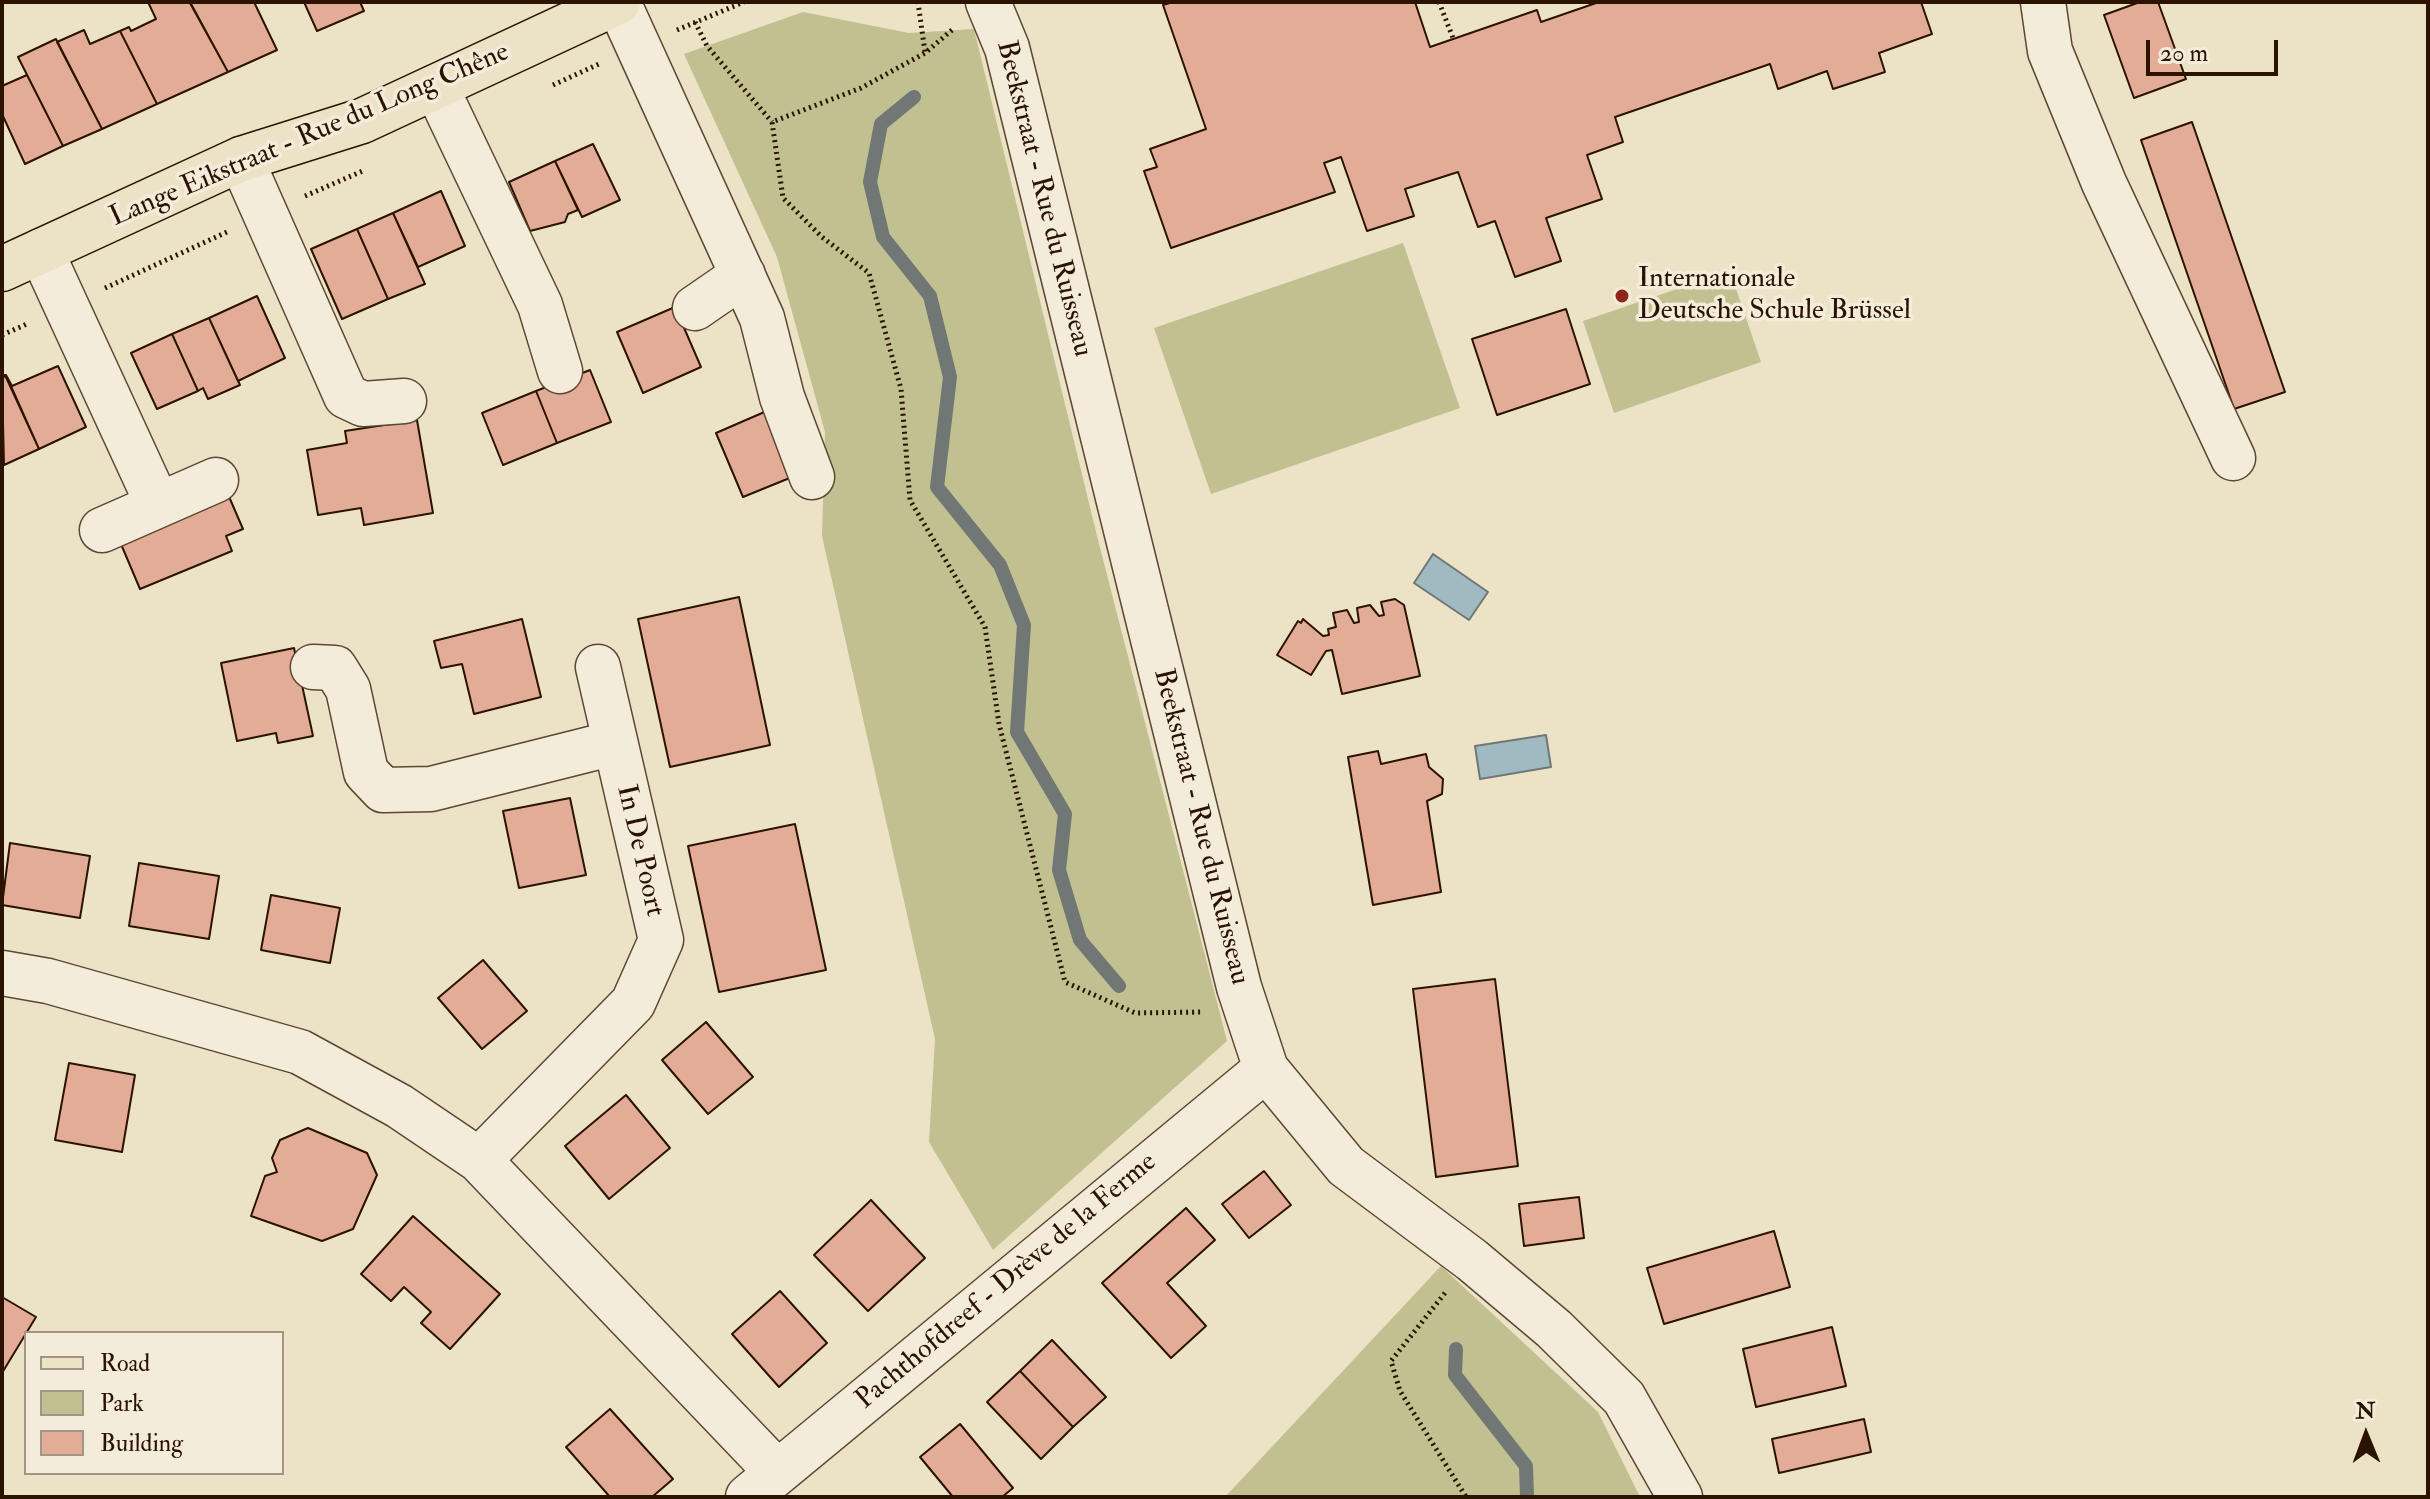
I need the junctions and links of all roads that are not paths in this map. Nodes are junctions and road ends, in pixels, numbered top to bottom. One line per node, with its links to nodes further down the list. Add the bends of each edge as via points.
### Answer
1 (618, 2): 4 (main road, Lange Eikstraat - Rue du Long Chêne); 8 (street)
2 (2043, 2): 12 (street, via 2050,51 2104,183)
3 (973, 11): 21 (street, Beekstraat - Rue du Ruisseau, via 1007,48 1239,987)
4 (436, 87): 5 (main road, Lange Eikstraat - Rue du Long Chêne, via 362,121); 10 (street, via 540,305)
5 (241, 159): 6 (main road, Lange Eikstraat - Rue du Long Chêne); 11 (street, via 346,396 363,404)
6 (41, 251): 7 (main road, Lange Eikstraat - Rue du Long Chêne); 15 (street)
7 (2, 269)
8 (743, 275): 9 (street); 13 (street, via 762,318 782,397)
9 (695, 308)
10 (560, 371)
11 (404, 401)
12 (2233, 458)
13 (812, 477)
14 (216, 480): 15 (street)
15 (158, 505): 16 (street)
16 (102, 530)
17 (313, 667): 19 (street, via 335,668 348,689 366,772 383,790 431,789)
18 (598, 667): 19 (street, In De Poort)
19 (614, 743): 22 (street, In De Poort, via 661,940 633,1003)
20 (2, 973): 22 (street, via 48,981 300,1052 399,1106)
21 (1266, 1069): 23 (street, Pachthofdreef - Drève de la Ferme); 24 (street, Beekstraat - Rue du Ruisseau, via 1346,1166 1472,1260 1554,1329 1624,1398)
22 (479, 1160): 23 (street)
23 (762, 1484)
24 (1680, 1497)

